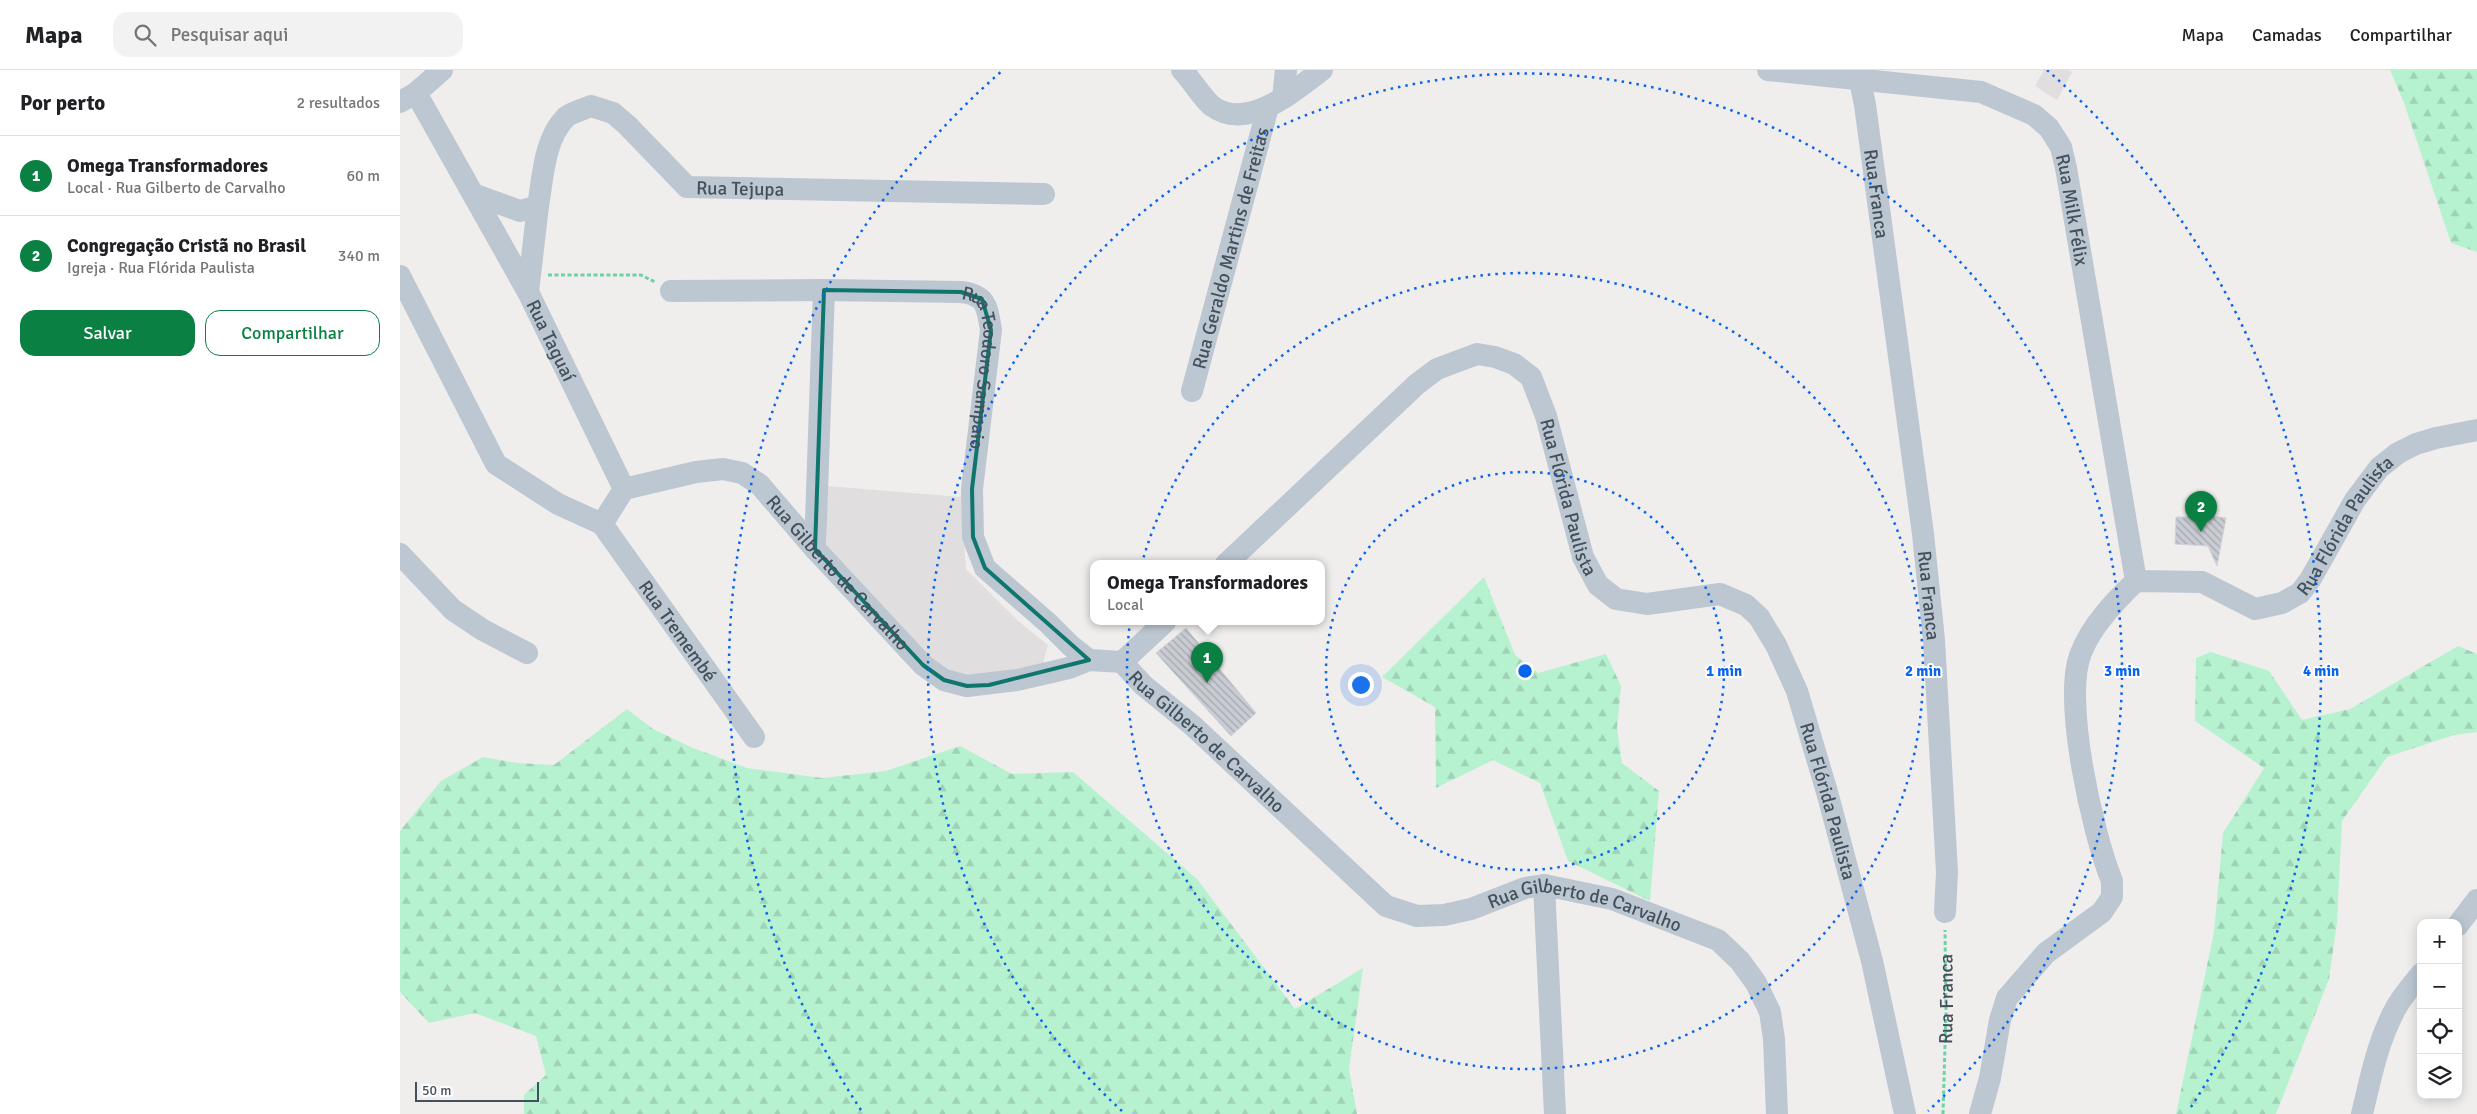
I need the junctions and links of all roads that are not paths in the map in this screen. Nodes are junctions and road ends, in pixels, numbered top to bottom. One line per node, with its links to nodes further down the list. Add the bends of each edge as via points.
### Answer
1 (442, 70): 7 (street)
2 (1182, 70): 8 (street, via 1210,104 1221,112 1246,114)
3 (1286, 70): 8 (street, Rua Geraldo Martins de Freitas)
4 (1322, 70): 8 (street)
5 (1768, 70): 6 (street, Rua Milk Félix)
6 (1860, 80): 23 (street, Rua Milk Félix, via 1981,92 2034,115 2049,128 2061,147); 31 (street, Rua Franca, via 1924,534 1934,640 1947,872)
7 (408, 98): 9 (street)
8 (1276, 102): 16 (street, Rua Geraldo Martins de Freitas)
9 (473, 194): 11 (street, via 520,211); 13 (street, Rua Taguaí)
10 (1044, 194): 11 (street, Rua Tejupa, via 687,187 613,113 591,106 567,116 551,140)
11 (538, 206): 13 (street, Rua Tejupa)
12 (400, 276): 19 (street, via 496,464 558,504)
13 (530, 283): 18 (street, Rua Taguaí)
14 (824, 290): 15 (street, Rua Teodoro Sampaio); 20 (street); 26 (street, Rua Teodoro Sampaio, via 961,292 982,299 988,309 990,330 972,489 973,538 985,568)
15 (671, 291)
16 (1192, 391)
17 (2477, 430): 23 (street, Rua Flórida Paulista, via 2416,444 2379,468 2355,500 2310,580 2300,592 2282,603 2255,609 2202,582)
18 (624, 489): 19 (street); 20 (street, Rua Gilberto de Carvalho, via 705,471 723,469 742,473 759,484)
19 (602, 524): 28 (street, Rua Tremembé)
20 (815, 549): 26 (street, Rua Gilberto de Carvalho, via 923,665 944,680 967,686 989,685 1069,668)
21 (400, 554): 25 (street, via 453,610)
22 (1230, 560): 36 (street, Rua Flórida Paulista, via 1437,368 1477,354 1495,356 1514,364 1531,377 1555,444 1583,557 1598,585 1616,599 1646,604 1720,594 1735,599 1759,617 1776,645 1797,691 1827,792 1872,961)
23 (2136, 581): 37 (street, via 2114,601 2088,641 2080,654 2076,675 2078,738 2085,786 2112,881 2112,897 2102,912 2040,959 2007,998)
24 (1162, 625): 27 (street)
25 (527, 653)
26 (1089, 660): 27 (street, Rua Gilberto de Carvalho)
27 (1122, 662): 29 (street, Rua Gilberto de Carvalho, via 1143,685 1192,725 1386,906 1417,916 1444,915 1471,909 1525,888)
28 (754, 737)
29 (1544, 885): 34 (street); 35 (street, Rua Gilberto de Carvalho, via 1612,899 1662,917 1718,940 1740,961 1756,983 1770,1012)
30 (2477, 900): 32 (street)
31 (1945, 912)
32 (2462, 920)
33 (2417, 979): 38 (street, via 2398,1004 2387,1026)
34 (1555, 1114)
35 (1777, 1114)
36 (1905, 1114)
37 (1980, 1114)
38 (2362, 1114)

